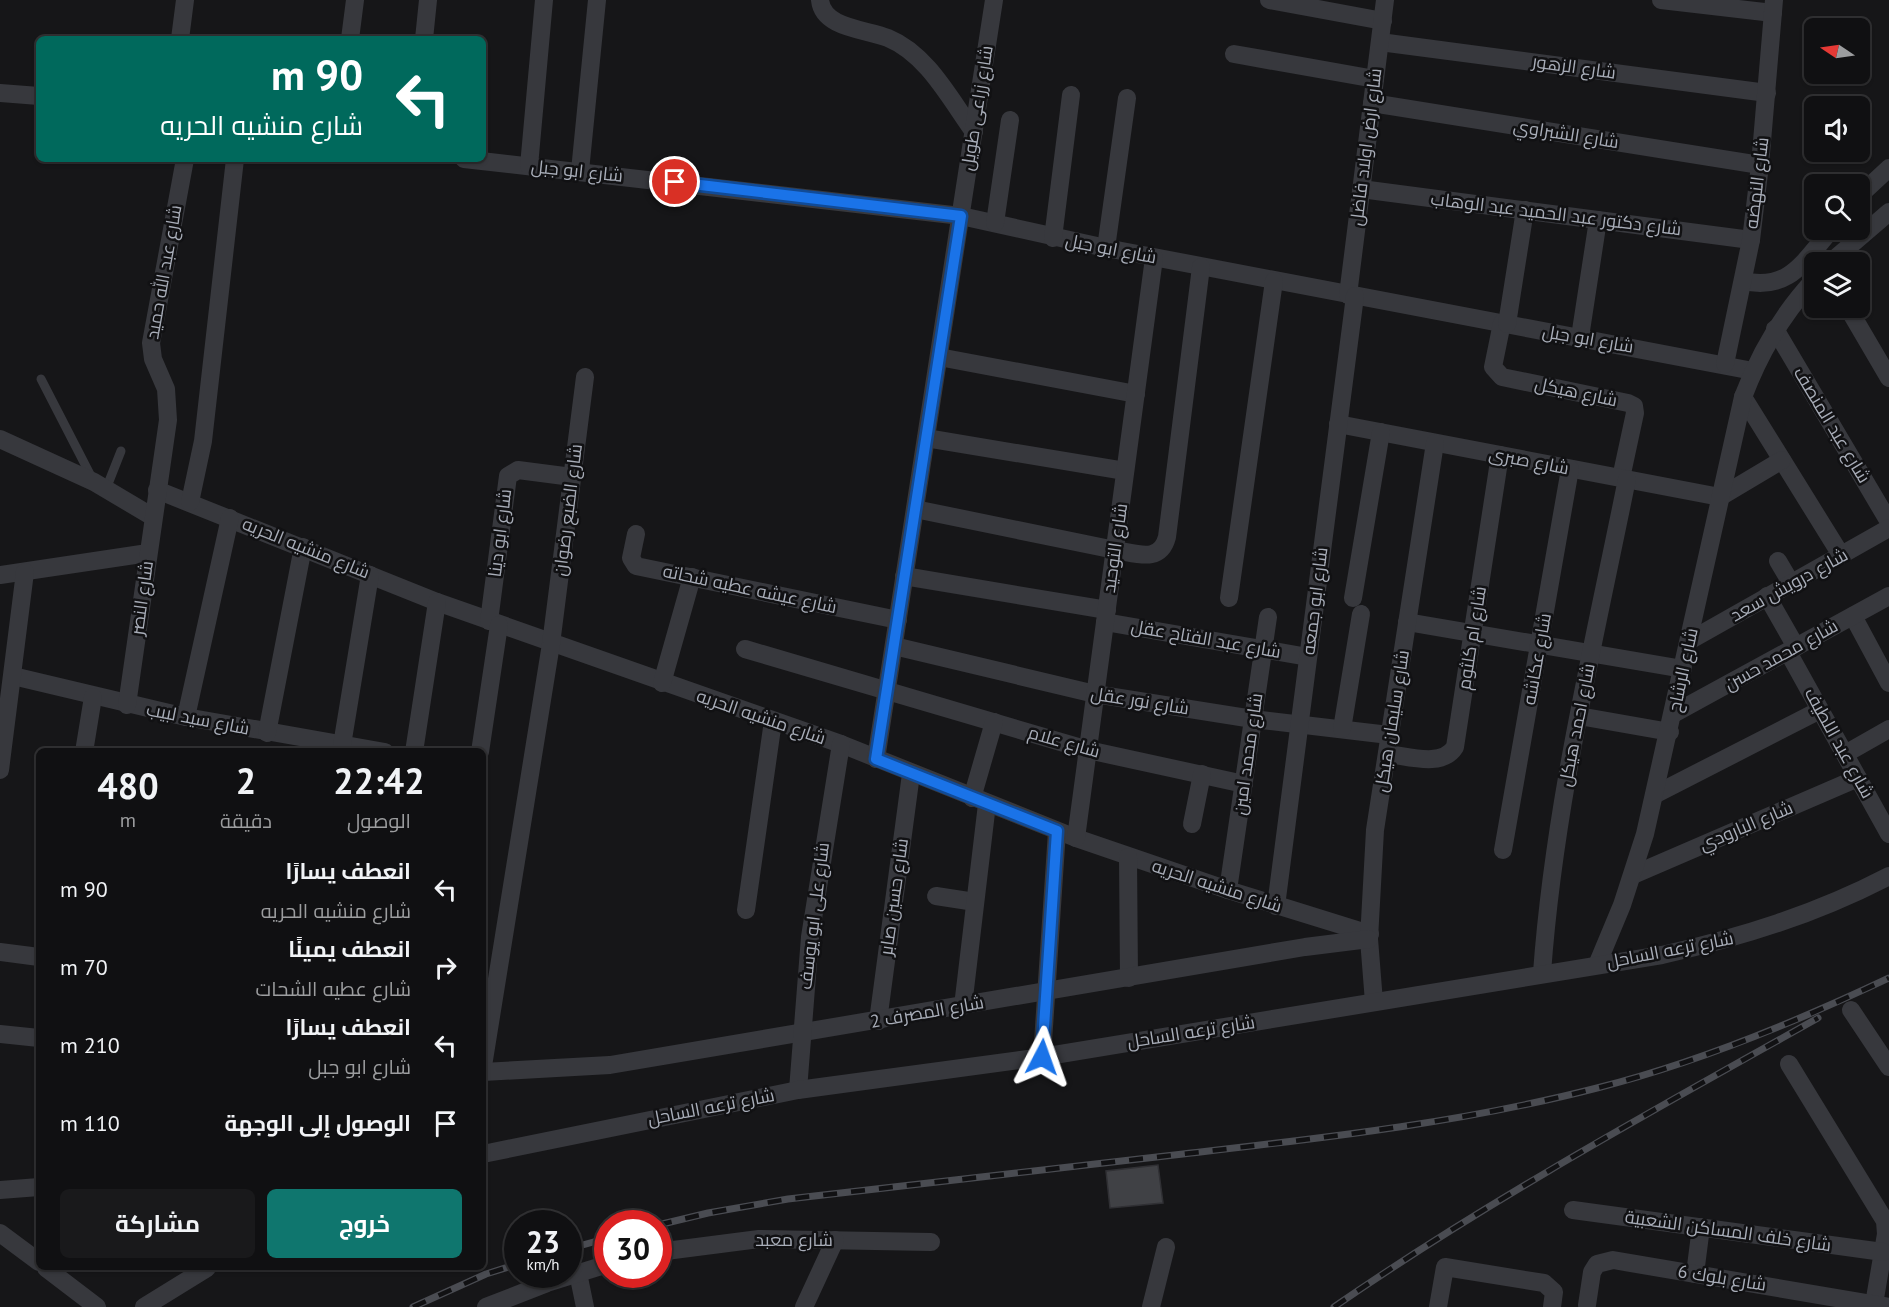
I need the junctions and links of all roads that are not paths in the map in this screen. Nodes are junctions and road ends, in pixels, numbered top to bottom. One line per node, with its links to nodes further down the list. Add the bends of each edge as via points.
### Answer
1 (185, 0): 13 (street)
2 (355, 0): 14 (street)
3 (428, 0): 15 (street)
4 (544, 0): 30 (street)
5 (597, 0): 33 (street)
6 (820, 0): 26 (street, via 825,14 834,21 888,38 914,54)
7 (994, 0): 26 (street, شارع زراعى طويل)
8 (1269, 0): 12 (street)
9 (1385, 0): 12 (street, شارع ارض اولاد فاضل)
10 (1661, 0): 11 (street)
11 (1774, 6): 20 (street, شارع النهضه)
12 (1383, 21): 16 (street, شارع ارض اولاد فاضل)
13 (180, 36)
14 (350, 36)
15 (424, 36)
16 (1380, 42): 18 (street, شارع ارض اولاد فاضل); 20 (street, شارع الزهور)
17 (1234, 54): 18 (street)
18 (1375, 79): 24 (street, شارع ارض اولاد فاضل)
19 (0, 93): 22 (street)
20 (1767, 93): 31 (street, شارع النهضه)
21 (1071, 95): 41 (street)
22 (36, 96)
23 (1127, 98): 44 (street)
24 (1372, 103): 31 (street, شارع الشبراوي); 35 (street, شارع ارض اولاد فاضل)
25 (1010, 120): 40 (street)
26 (974, 132): 37 (street, شارع زراعى طويل)
27 (486, 161): 30 (street, شارع ابو جبل)
28 (183, 162): 77 (street, شارع عبد الله حميد, via 152,327 153,359 169,405)
29 (235, 162): 79 (street, via 202,441)
30 (529, 165): 33 (street, شارع ابو جبل)
31 (1760, 165): 42 (street, شارع النهضه)
32 (1889, 168): 34 (street)
33 (580, 171): 37 (street, شارع ابو جبل)
34 (1870, 186)
35 (1361, 189): 36 (street, شارع دكتور عبد الحميد عبد الوهاب); 51 (street, شارع ارض اولاد فاضل)
36 (1525, 210): 39 (street, شارع دكتور عبد الحميد عبد الوهاب); 53 (street)
37 (961, 216): 40 (street, شارع ابو جبل); 56 (street, شارع زراعى طويل)
38 (1888, 216): 45 (street)
39 (1598, 220): 42 (street, شارع دكتور عبد الحميد عبد الوهاب); 55 (street)
40 (994, 223): 41 (street, شارع ابو جبل)
41 (1053, 238): 44 (street, شارع ابو جبل)
42 (1750, 240): 49 (street, شارع النهضه)
43 (1822, 240): 49 (street, via 1779,282 1769,285)
44 (1106, 248): 46 (street, شارع ابو جبل)
45 (1843, 252)
46 (1154, 258): 47 (street, شارع ابو جبل); 62 (street, شارع التوحيد)
47 (1202, 267): 48 (street, شارع ابو جبل); 87 (street, via 1164,548 1148,555)
48 (1274, 281): 51 (street, شارع ابو جبل); 99 (street)
49 (1743, 281): 57 (street, شارع النهضه)
50 (1804, 293): 54 (street, شارع الرشاح)
51 (1351, 295): 53 (street, شارع ابو جبل); 64 (street, شارع ابو جمعه)
52 (1854, 318): 60 (street)
53 (1504, 323): 55 (street, شارع ابو جبل); 75 (street, شارع هيكل, via 1493,367 1502,377 1634,406)
54 (1775, 329): 58 (street, شارع الرشاح); 83 (street, شارع عبد المنصف)
55 (1580, 337): 57 (street, شارع ابو جبل)
56 (939, 357): 62 (street); 66 (street, شارع زراعى طويل)
57 (1725, 364): 58 (street, شارع ابو جبل)
58 (1753, 371): 63 (street, شارع الرشاح)
59 (585, 377): 74 (street, شارع الضبع رضوان)
60 (1889, 378)
61 (41, 379): 76 (lane)
62 (1136, 394): 73 (street, شارع التوحيد)
63 (1743, 397): 71 (street); 78 (street, شارع الرشاح)
64 (1338, 424): 65 (street, شارع صبرى); 118 (street, شارع ابو جمعه)
65 (1381, 432): 68 (street, شارع صبرى); 100 (street)
66 (926, 438): 73 (street); 80 (street, شارع زراعى طويل)
67 (0, 439): 76 (street)
68 (1435, 442): 70 (street, شارع صبرى); 107 (street, شارع سليمان هيكل)
69 (121, 451): 76 (lane)
70 (1500, 455): 72 (street, شارع صبرى); 109 (street, شارع ام كلثوم)
71 (1782, 460): 78 (street); 89 (street)
72 (1570, 469): 75 (street, شارع صبرى); 112 (street, شارع عكاشه)
73 (1125, 471): 87 (street, شارع التوحيد)
74 (572, 477): 108 (street, شارع ابو دينا, via 518,470 508,476); 111 (street, شارع الضبع رضوان)
75 (1624, 479): 78 (street, شارع صبرى); 117 (street, شارع احمد هيكل)
76 (100, 485): 81 (street)
77 (156, 490): 79 (street, شارع منشيه الحريه); 81 (street, شارع النصر)
78 (1720, 497): 110 (street, شارع الرشاح)
79 (190, 502): 82 (street, شارع منشيه الحريه)
80 (915, 509): 87 (street); 94 (street, شارع زراعى طويل)
81 (153, 518): 88 (street, شارع النصر)
82 (230, 518): 86 (street, شارع منشيه الحريه); 129 (street)
83 (1889, 522)
84 (1889, 528): 89 (street, شارع درويش سعد)
85 (636, 534): 95 (street, شارع عيشه عطيه شحاته, via 631,558 636,566)
86 (303, 547): 93 (street, شارع منشيه الحريه); 137 (street)
87 (1115, 550): 103 (street, شارع التوحيد)
88 (148, 553): 91 (street); 126 (street, شارع النصر)
89 (1841, 555): 96 (street, شارع درويش سعد)
90 (1778, 561): 96 (street)
91 (25, 572): 92 (street); 120 (street)
92 (0, 575)
93 (370, 575): 101 (street, شارع منشيه الحريه); 140 (street)
94 (904, 576): 103 (street, شارع عبد الفتاح عقل); 106 (street, شارع زراعى طويل)
95 (692, 577): 106 (street, شارع عيشه عطيه شحاته); 121 (street)
96 (1791, 583): 97 (street, شارع درويش سعد)
97 (1767, 596): 110 (street, شارع درويش سعد); 116 (street, شارع عبد اللطيف)
98 (1889, 596): 104 (street, شارع محمد حسن)
99 (1229, 598)
100 (1353, 598)
101 (437, 602): 108 (street, شارع منشيه الحريه); 143 (street)
102 (1361, 614): 135 (street)
103 (1106, 616): 115 (street, شارع عبد الفتاح عقل); 124 (street, شارع التوحيد)
104 (1853, 616): 116 (street, شارع محمد حسن); 122 (street)
105 (1268, 617): 115 (street, شارع محمد امين)
106 (898, 620): 113 (street, شارع زراعى طويل)
107 (1407, 622): 109 (street); 138 (street, شارع سليمان هيكل)
108 (494, 623): 111 (street, شارع منشيه الحريه); 144 (street)
109 (1473, 633): 112 (street); 146 (street, شارع ام كلثوم, via 1451,753 1438,760)
110 (1689, 642): 119 (street, شارع الرشاح)
111 (551, 644): 121 (street, شارع منشيه الحريه); 183 (street, شارع الضبع رضوان)
112 (1539, 644): 117 (street); 160 (street, شارع عكاشه)
113 (894, 646): 123 (street, شارع زراعى طويل); 124 (street, شارع نور عقل)
114 (745, 649): 123 (street, شارع علام)
115 (1263, 649): 118 (street, شارع عبد الفتاح عقل); 130 (street, شارع محمد امين)
116 (1792, 649): 127 (street, شارع عبد اللطيف); 133 (street, شارع محمد حسن)
117 (1591, 653): 119 (street); 128 (street, شارع احمد هيكل)
118 (1308, 657): 134 (street, شارع ابو جمعه)
119 (1683, 669): 133 (street, شارع الرشاح)
120 (13, 676): 125 (street, شارع سيد لبيب); 149 (street)
121 (662, 683): 131 (street, شارع منشيه الحريه)
122 (1889, 683)
123 (887, 690): 132 (street, شارع علام); 148 (street, شارع زراعى طويل)
124 (1095, 694): 130 (street, شارع نور عقل); 145 (street, شارع التوحيد)
125 (93, 697): 126 (street, شارع سيد لبيب); 141 (street)
126 (127, 705): 129 (street, شارع سيد لبيب)
127 (1820, 710): 147 (street, شارع عبد اللطيف); 154 (street)
128 (1579, 716): 133 (street); 173 (street, شارع احمد هيكل, via 1554,854)
129 (186, 717): 137 (street, شارع سيد لبيب)
130 (1253, 719): 134 (street, شارع نور عقل); 153 (street, شارع محمد امين)
131 (773, 721): 139 (street, شارع منشيه الحريه); 168 (street)
132 (994, 722): 145 (street, شارع علام); 155 (street)
133 (1672, 723): 154 (street, شارع الرشاح)
134 (1299, 724): 135 (street, شارع نور عقل); 167 (street, شارع ابو جمعه)
135 (1342, 729): 138 (street, شارع نور عقل)
136 (1889, 729): 147 (street)
137 (267, 733): 140 (street, شارع سيد لبيب)
138 (1389, 735): 146 (street, شارع سليمان هيكل)
139 (841, 744): 148 (street, شارع منشيه الحريه); 181 (street, شارع على ابو يوسف, via 813,916)
140 (342, 745): 142 (street, شارع سيد لبيب)
141 (85, 748)
142 (355, 748)
143 (415, 748)
144 (480, 748)
145 (1088, 750): 151 (street, شارع علام); 159 (street, شارع التوحيد)
146 (1387, 753): 169 (street, شارع سليمان هيكل, via 1372,863)
147 (1845, 754): 152 (street, شارع عبد اللطيف)
148 (876, 759): 150 (street, شارع منشيه الحريه)
149 (0, 770)
150 (911, 774): 155 (street, شارع منشيه الحريه); 179 (street, شارع حسين صابر)
151 (1202, 774): 153 (street, شارع علام); 156 (street)
152 (1858, 778): 158 (street, شارع عبد اللطيف); 162 (street, شارع البارودي)
153 (1244, 784): 164 (street, شارع محمد امين)
154 (1656, 794): 162 (street, شارع الرشاح)
155 (979, 801): 157 (street, شارع منشيه الحريه); 166 (street)
156 (1192, 824)
157 (1057, 831): 159 (street, شارع منشيه الحريه); 175 (street)
158 (1889, 834)
159 (1076, 838): 161 (street, شارع منشيه الحريه)
160 (1503, 850)
161 (1128, 856): 164 (street, شارع منشيه الحريه); 174 (street)
162 (1633, 875): 172 (street, شارع الرشاح)
163 (1889, 876): 172 (street, شارع ترعه الساحل, via 1788,922 1726,941)
164 (1228, 890): 167 (street, شارع منشيه الحريه)
165 (936, 896): 166 (street)
166 (975, 902): 177 (street)
167 (1275, 906): 169 (street, شارع منشيه الحريه)
168 (746, 910)
169 (1370, 937): 174 (street, شارع المصرف 2); 176 (street, شارع سليمان هيكل)
170 (0, 952): 171 (street)
171 (36, 957)
172 (1597, 965): 173 (street, شارع ترعه الساحل)
173 (1542, 973): 176 (street, شارع ترعه الساحل)
174 (1129, 978): 175 (street, شارع المصرف 2)
175 (1047, 992): 177 (street, شارع المصرف 2); 184 (street)
176 (1374, 1002): 184 (street, شارع ترعه الساحل)
177 (963, 1006): 179 (street, شارع المصرف 2)
178 (1851, 1010): 186 (street)
179 (878, 1021): 181 (street, شارع المصرف 2)
180 (0, 1034): 182 (street)
181 (801, 1034): 187 (street, شارع المصرف 2, via 610,1065); 188 (street, شارع على ابو يوسف)
182 (36, 1038)
183 (486, 1047)
184 (1042, 1057): 188 (street, شارع ترعه الساحل)
185 (1789, 1064): 199 (street, via 1882,1215 1886,1227)
186 (1889, 1067)
187 (486, 1072)
188 (798, 1090): 189 (street, شارع ترعه الساحل)
189 (486, 1153)
190 (36, 1187): 191 (street)
191 (0, 1190)
192 (1573, 1210): 193 (street, شارع خلف المساكن الشعبية)
193 (1701, 1227): 199 (street, شارع خلف المساكن الشعبية); 203 (street)
194 (0, 1233): 200 (street)
195 (835, 1240): 196 (street, شارع معبد); 198 (street, شارع معبد, via 759,1239); 214 (street)
196 (931, 1242)
197 (1166, 1247): 215 (street)
198 (672, 1250)
199 (1883, 1252): 208 (street)
200 (36, 1260)
201 (49, 1270): 210 (street)
202 (204, 1270): 211 (street)
203 (1695, 1274): 206 (street, شارع بلوك 6); 209 (street, شارع بلوك 6, via 1604,1261 1592,1272)
204 (537, 1288): 212 (street)
205 (581, 1288): 213 (street)
206 (1799, 1299): 208 (street, شارع بلوك 6)
207 (1553, 1303): 209 (street); 216 (street, via 1554,1292 1544,1283 1445,1267)
208 (1882, 1305)
209 (1591, 1306)
210 (98, 1307)
211 (144, 1307)
212 (486, 1307)
213 (585, 1307)
214 (804, 1307)
215 (1151, 1307)
216 (1438, 1307)

